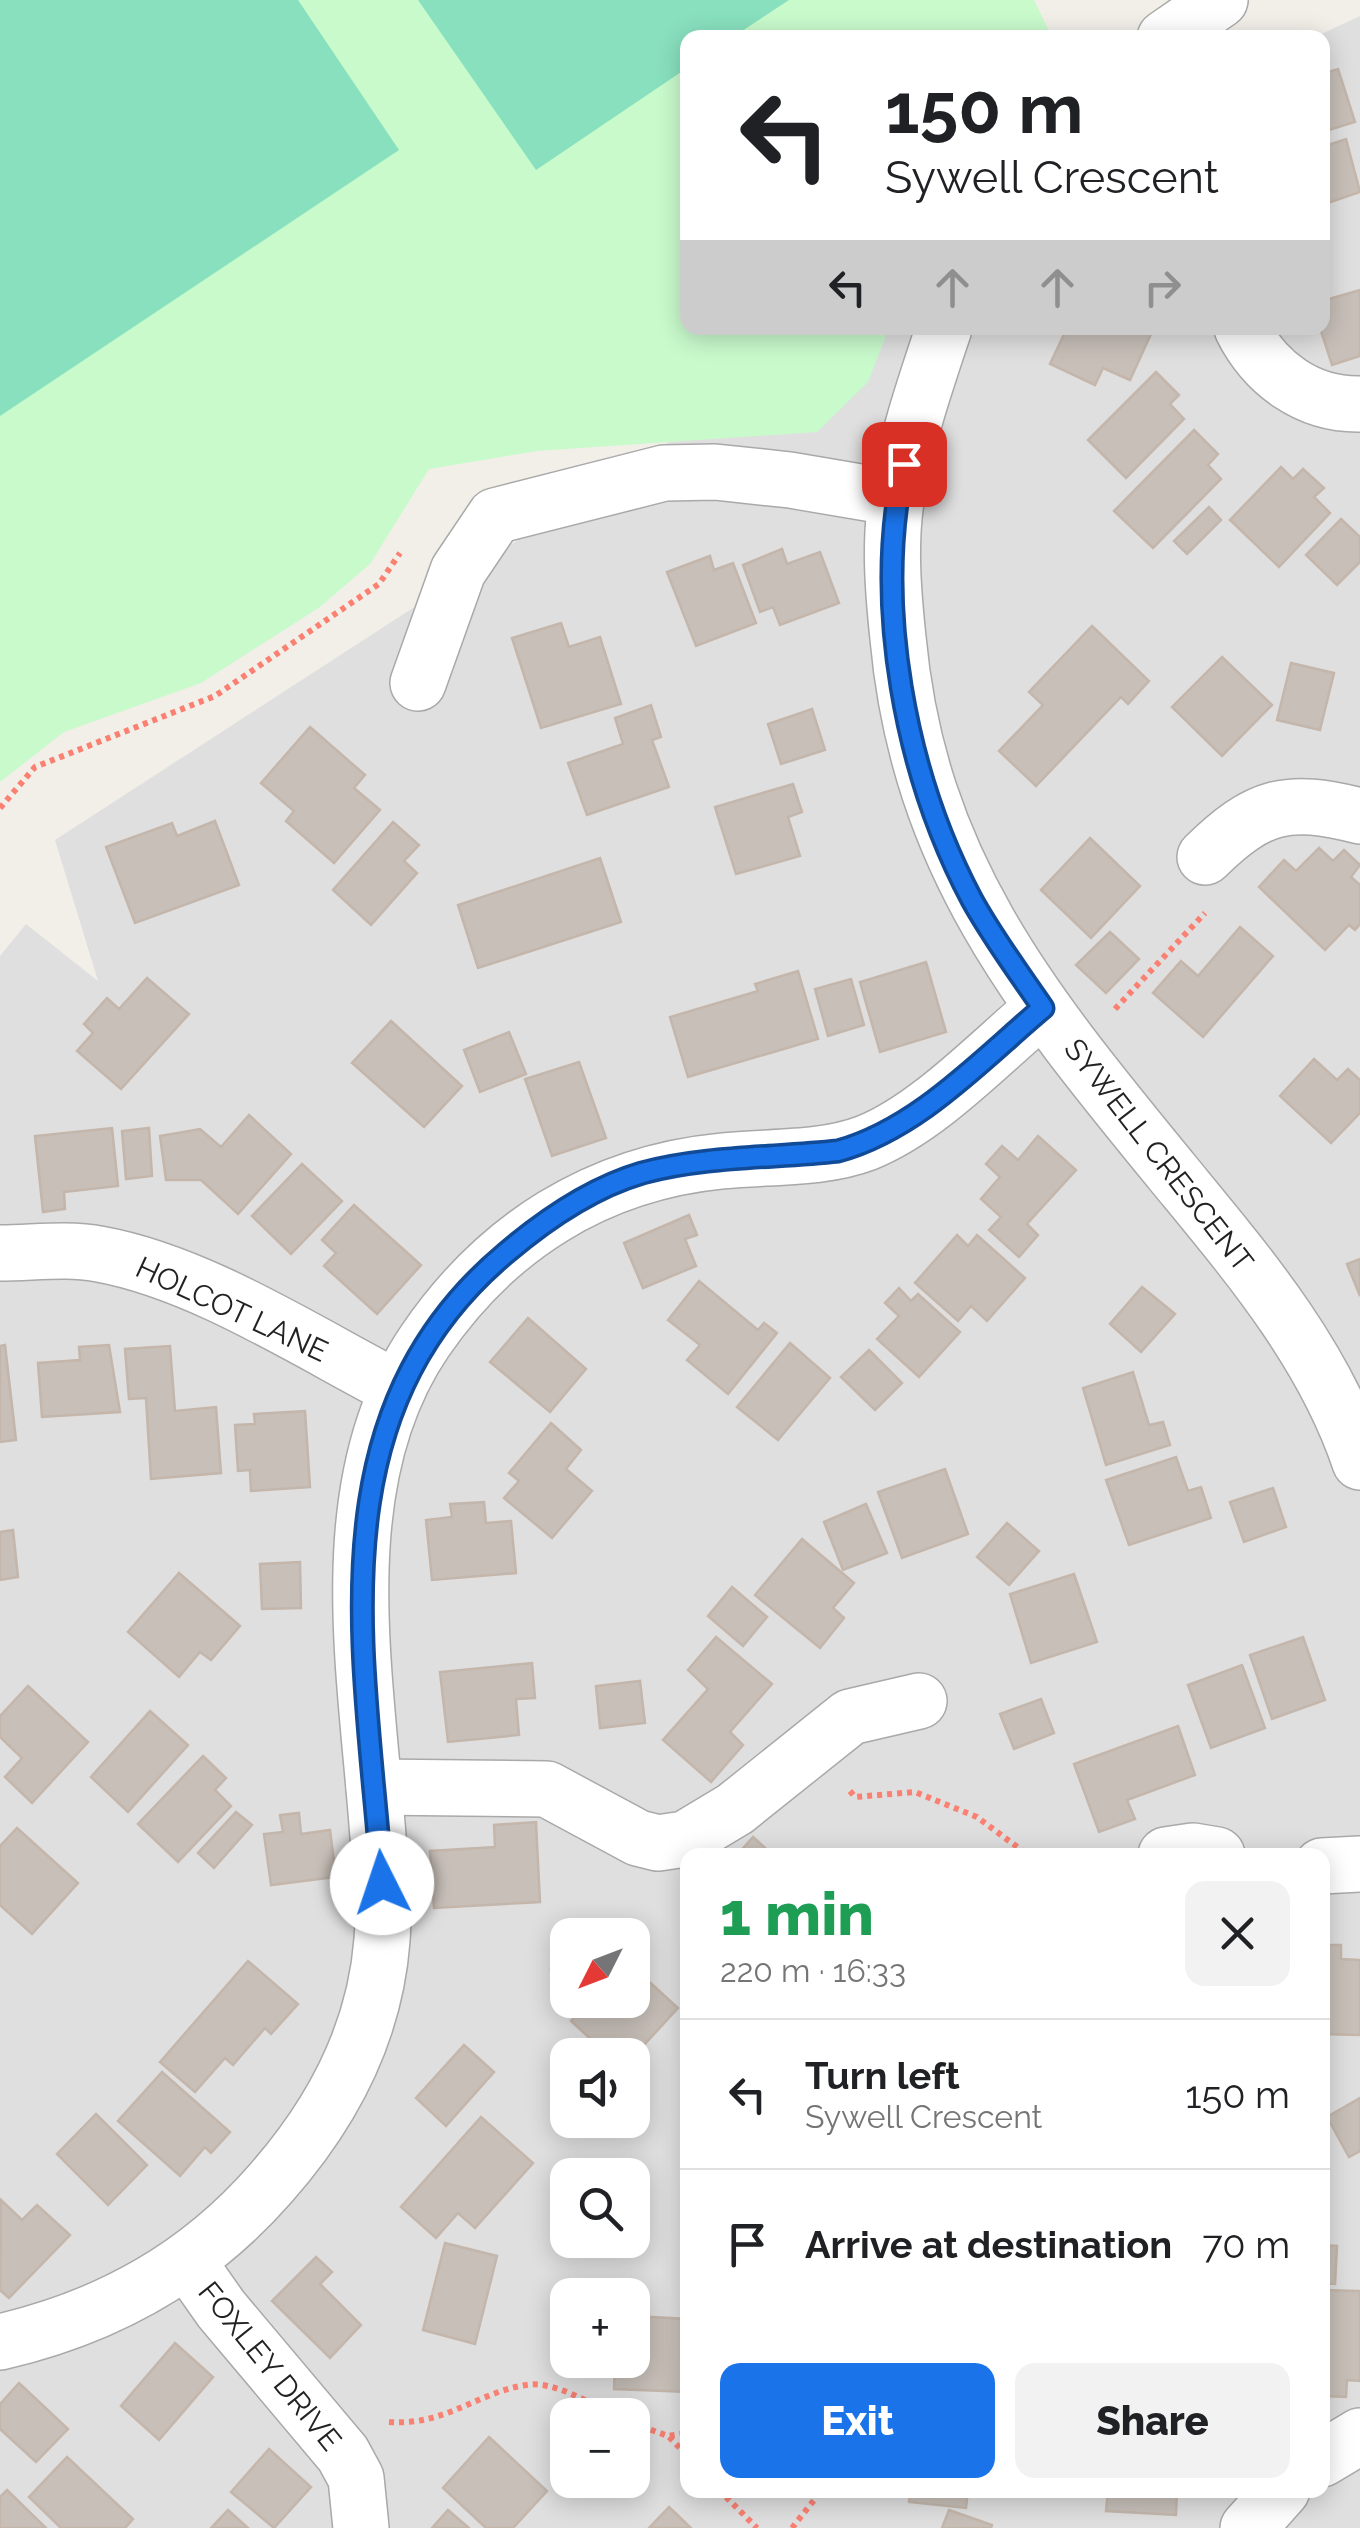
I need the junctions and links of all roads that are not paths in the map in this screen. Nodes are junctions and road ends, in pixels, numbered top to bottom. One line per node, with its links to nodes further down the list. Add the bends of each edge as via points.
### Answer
1 (1220, 0): 2 (street)
2 (1177, 30)
3 (942, 335): 6 (street, SYWELL CRESCENT)
4 (1246, 335): 5 (street, via 1264,363 1290,384 1324,403)
5 (1360, 404)
6 (896, 498): 7 (street, via 790,480 664,473 495,516 458,571); 10 (street, SYWELL CRESCENT, via 892,580 899,651 926,784 973,902)
7 (418, 683)
8 (1360, 816): 9 (street, via 1330,808 1267,811 1240,823)
9 (1205, 857)
10 (1059, 1029): 12 (street, via 862,1144 674,1166 586,1197 482,1273 423,1343); 13 (street, SYWELL CRESCENT, via 1277,1304 1321,1371)
11 (0, 1253): 12 (street, HOLCOT LANE, via 123,1258 207,1291)
12 (398, 1389): 15 (street, via 380,1435 363,1528)
13 (1360, 1462)
14 (919, 1701): 15 (street, via 850,1717 704,1831 658,1844 613,1828 547,1789)
15 (374, 1787): 18 (street, via 382,1940 365,2026 347,2075 290,2162)
16 (1360, 1864): 17 (street)
17 (1330, 1866)
18 (188, 2262): 19 (street, via 89,2317); 23 (street, FOXLEY DRIVE, via 356,2478)
19 (0, 2342)
20 (1360, 2436): 21 (street)
21 (1330, 2453)
22 (1275, 2498): 24 (street)
23 (361, 2528)
24 (1248, 2528)

